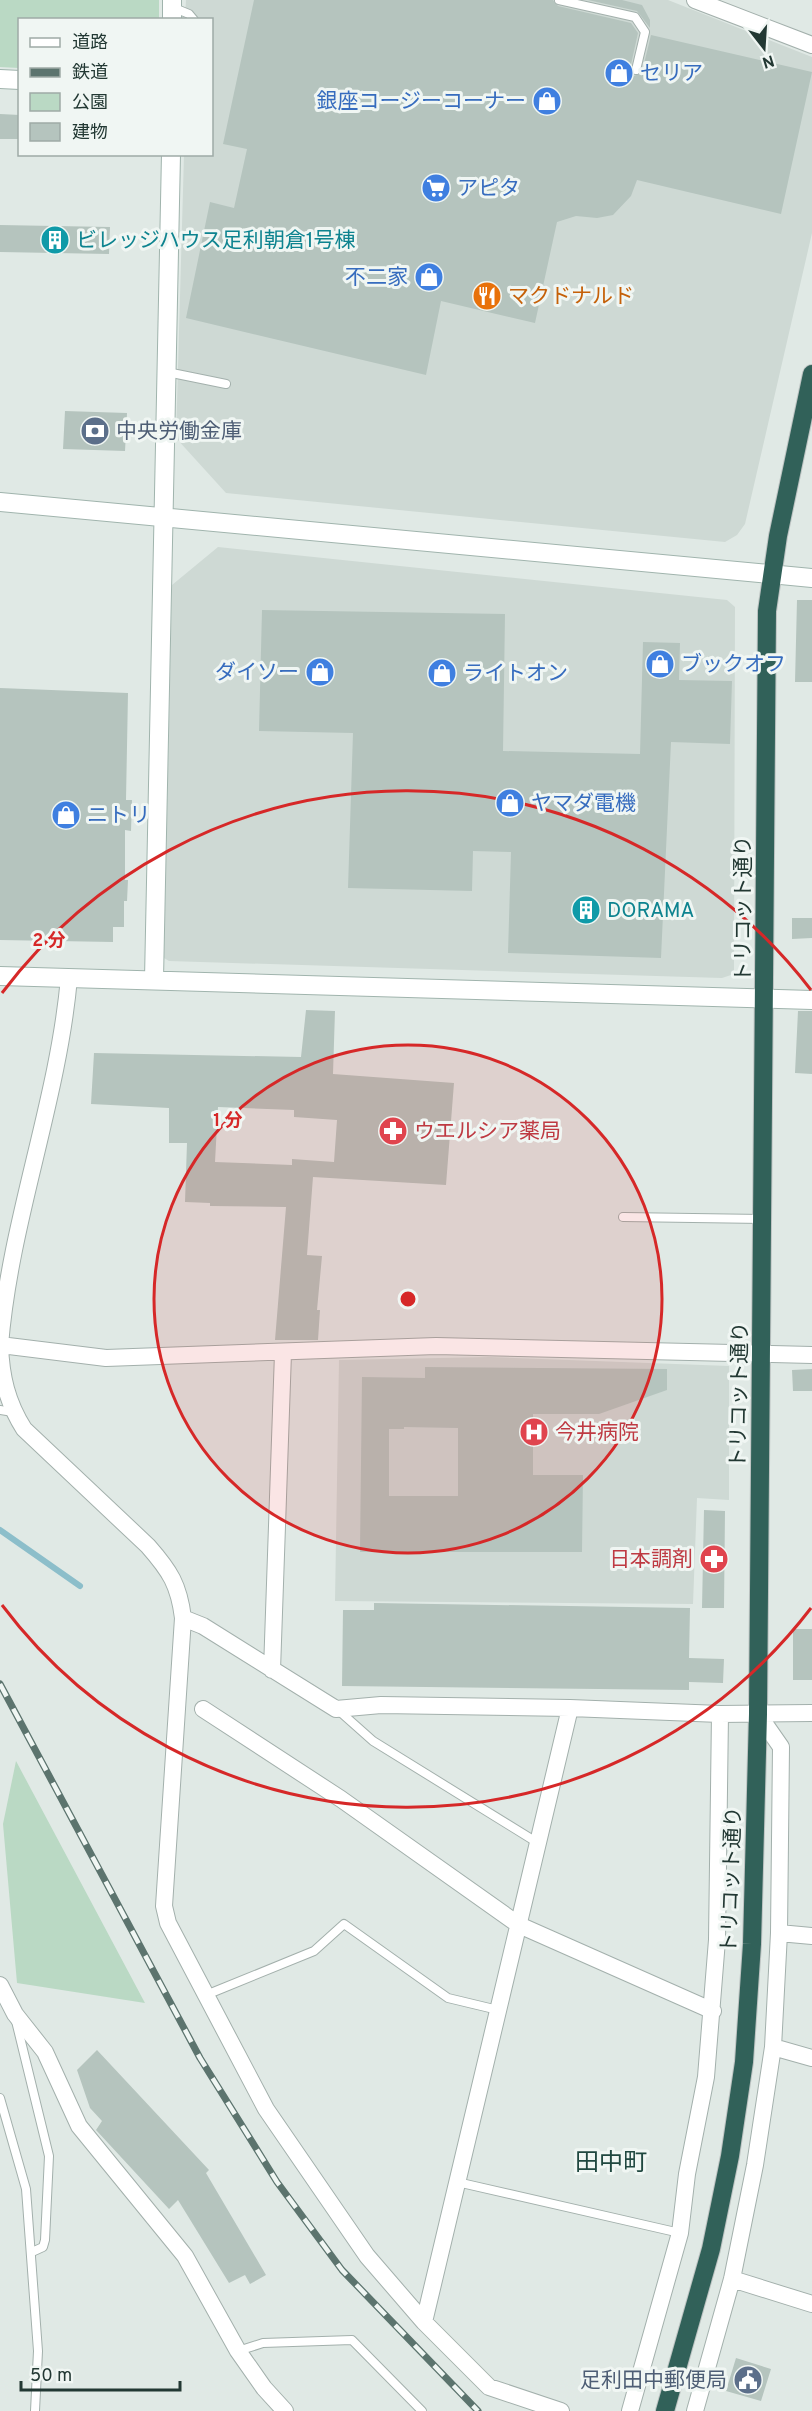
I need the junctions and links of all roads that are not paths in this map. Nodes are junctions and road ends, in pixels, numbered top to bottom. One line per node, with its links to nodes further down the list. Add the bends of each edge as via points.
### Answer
1 (559, 0): 6 (lane, via 635,17 645,32)
2 (695, 0): 5 (street)
3 (172, 9): 4 (lane)
4 (192, 18)
5 (812, 45)
6 (636, 70)
7 (0, 79): 8 (street)
8 (18, 80)
9 (171, 156): 10 (street)
10 (167, 372): 12 (lane); 14 (street)
11 (812, 374): 15 (highway, トリコット通り)
12 (226, 384)
13 (0, 502): 14 (street)
14 (164, 518): 15 (street); 19 (street)
15 (772, 574): 16 (street); 20 (highway, トリコット通り, via 767,611)
16 (812, 578)
17 (0, 976): 18 (street)
18 (69, 978): 19 (street); 24 (street, via 8,1285)
19 (154, 979): 20 (street)
20 (765, 1000): 21 (street); 23 (highway, トリコット通り)
21 (812, 1000)
22 (622, 1217): 23 (lane)
23 (763, 1219): 26 (highway, トリコット通り)
24 (0, 1345): 25 (street, via 106,1358); 28 (street)
25 (283, 1353): 26 (street, via 436,1346); 30 (street)
26 (761, 1354): 27 (street); 36 (highway, トリコット通り)
27 (812, 1354)
28 (7, 1411): 29 (street, via 165,1565 180,1596)
29 (183, 1618): 30 (street, via 203,1626); 42 (street, via 164,1906 168,1923)
30 (272, 1670): 33 (street)
31 (570, 1708): 33 (street, via 381,1705); 35 (street); 37 (street)
32 (202, 1709): 38 (street, via 341,1799)
33 (336, 1709): 37 (lane, via 373,1741)
34 (812, 1713): 36 (street)
35 (720, 1714): 36 (street); 44 (street)
36 (758, 1714): 39 (street, via 781,1747); 61 (highway, トリコット通り, via 744,2062 711,2249)
37 (538, 1843): 38 (street)
38 (519, 1925): 43 (street); 44 (street)
39 (779, 1933): 40 (street); 46 (street)
40 (812, 1936)
41 (0, 1985): 45 (street)
42 (206, 1995): 43 (lane, via 314,1952 344,1924 447,1998); 54 (street, via 266,2109 333,2211)
43 (498, 2010): 49 (street)
44 (713, 2011): 50 (street)
45 (15, 2014): 51 (lane, via 49,2156 45,2240 43,2247); 55 (street, via 45,2052 79,2126 185,2256)
46 (773, 2047): 47 (street); 52 (street)
47 (812, 2058)
48 (0, 2098): 51 (lane, via 26,2189)
49 (457, 2182): 50 (lane); 54 (street)
50 (680, 2233): 60 (street)
51 (32, 2252): 56 (lane, via 38,2351)
52 (732, 2279): 53 (street); 62 (street)
53 (812, 2304)
54 (424, 2322): 59 (street, via 489,2387)
55 (238, 2351): 57 (street); 58 (lane, via 263,2343 352,2340)
56 (35, 2411)
57 (285, 2411)
58 (422, 2411)
59 (561, 2411)
60 (630, 2411)
61 (665, 2411)
62 (695, 2411)

